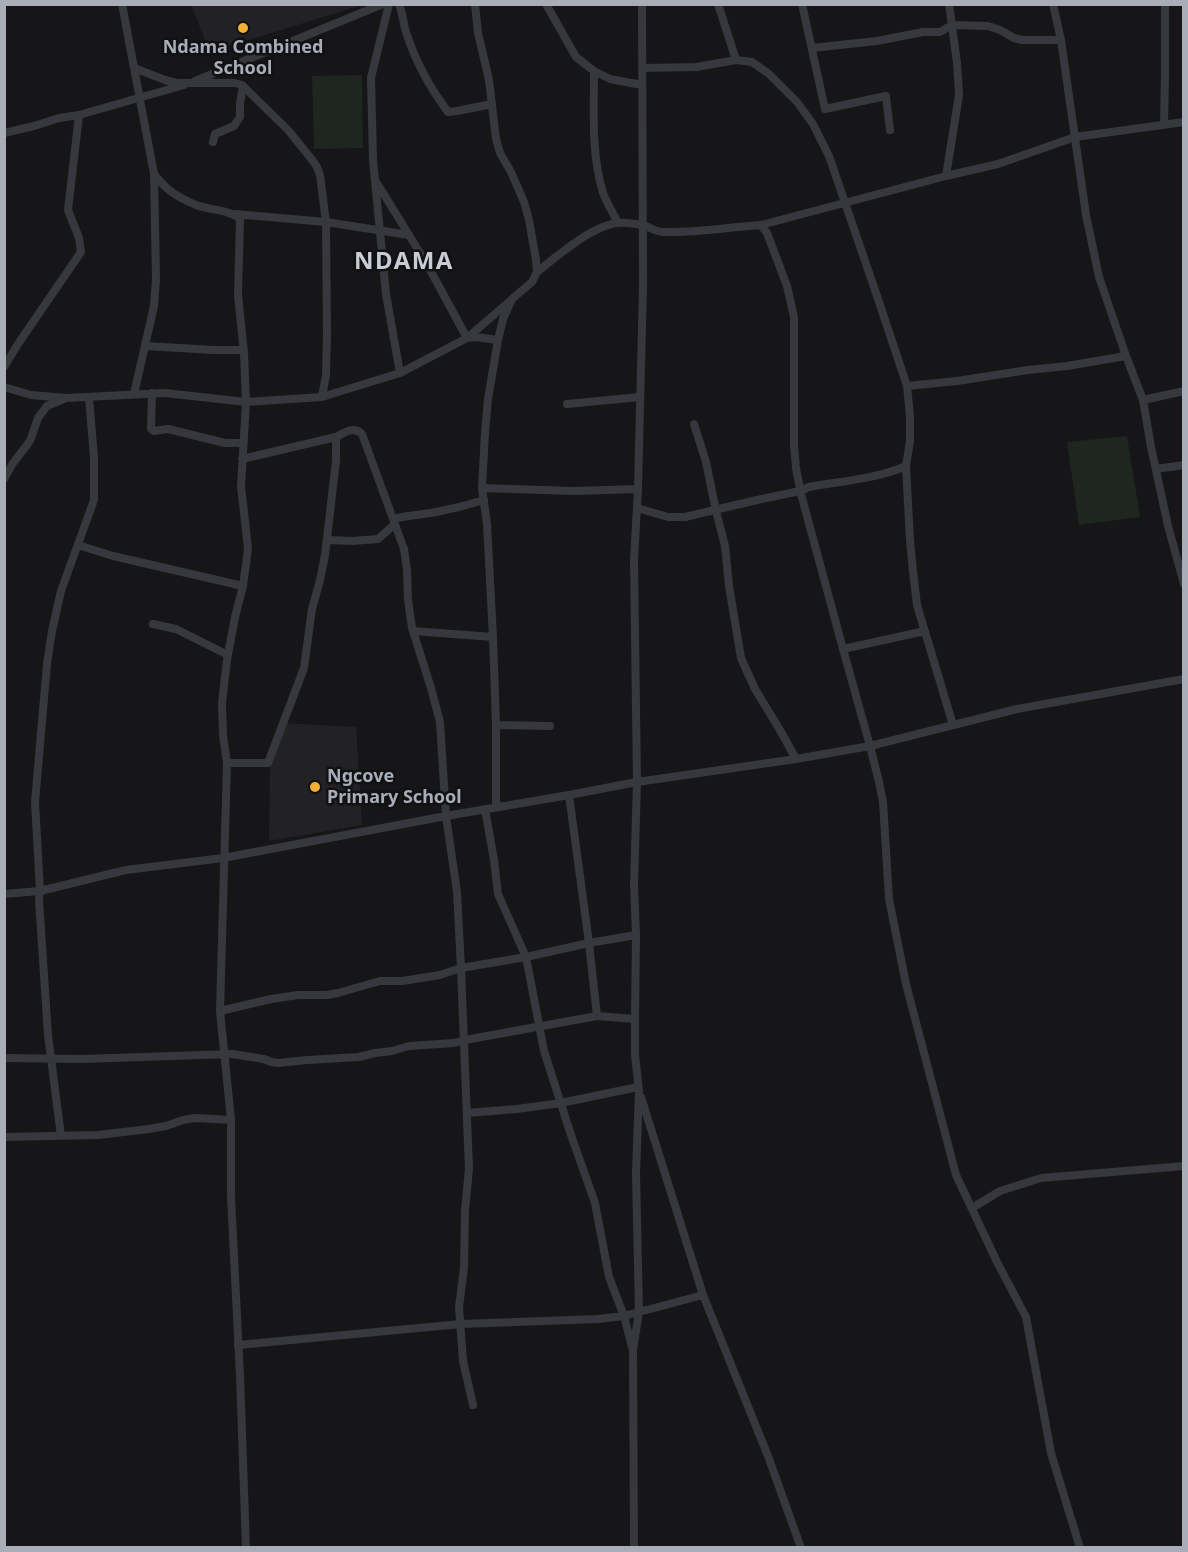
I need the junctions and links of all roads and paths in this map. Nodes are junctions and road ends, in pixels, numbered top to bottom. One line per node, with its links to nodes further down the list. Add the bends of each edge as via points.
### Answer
1 (122, 4): 17 (street)
2 (383, 4): 20 (street)
3 (389, 4): 34 (street, via 371,78)
4 (399, 4): 24 (street, via 418,64 448,112)
5 (475, 4): 24 (street)
6 (546, 4): 19 (street, via 576,57)
7 (642, 4): 18 (street)
8 (718, 4): 16 (street)
9 (802, 4): 15 (street)
10 (949, 4): 13 (street)
11 (1053, 4): 14 (street)
12 (1165, 4): 27 (street)
13 (952, 25): 14 (street, via 988,26 1022,40); 15 (street, via 940,32); 33 (street, via 959,95)
14 (1061, 40): 30 (street)
15 (812, 48): 28 (street, via 825,109 886,96)
16 (736, 60): 18 (street, via 696,67); 35 (street, via 752,62 769,74 806,114 829,156)
17 (134, 68): 20 (street, via 165,80); 23 (street)
18 (642, 68): 21 (street)
19 (594, 71): 21 (street, via 610,79); 38 (street, via 596,164 604,195)
20 (189, 83): 22 (street, via 235,82); 23 (street)
21 (642, 85): 39 (street)
22 (243, 86): 31 (street, via 240,117 234,126 215,134); 37 (street, via 288,130 317,167)
23 (139, 98): 25 (street); 32 (street)
24 (492, 104): 43 (street, via 500,153 516,182 529,220)
25 (79, 115): 29 (street); 50 (street, via 68,210 81,252)
26 (1184, 122): 27 (street)
27 (1164, 125): 30 (street)
28 (890, 130)
29 (4, 132)
30 (1076, 138): 33 (street, via 998,164); 49 (street, via 1099,277)
31 (213, 142)
32 (154, 174): 36 (street, via 172,193 197,205); 47 (street, via 156,279)
33 (946, 176): 35 (street)
34 (374, 179): 41 (street); 42 (street)
35 (846, 204): 40 (street); 52 (street)
36 (235, 214): 37 (street); 48 (street, via 240,220 238,295)
37 (326, 222): 41 (street); 57 (street, via 327,333)
38 (618, 223): 39 (street); 43 (street, via 585,237)
39 (643, 225): 40 (street, via 660,232); 58 (street)
40 (761, 225): 76 (street, via 784,276 794,317 794,445)
41 (379, 230): 42 (street); 51 (street)
42 (409, 235): 45 (street)
43 (537, 272): 44 (street, via 532,282)
44 (512, 299): 45 (street); 46 (street)
45 (466, 338): 46 (street); 51 (street)
46 (498, 340): 74 (street, via 488,399)
47 (145, 346): 48 (street); 56 (street)
48 (243, 350): 62 (street)
49 (1126, 356): 52 (street); 61 (street)
50 (4, 367)
51 (400, 373): 57 (street)
52 (907, 386): 71 (street, via 910,441)
53 (4, 387): 59 (street, via 31,395)
54 (1184, 391): 61 (street)
55 (152, 393): 56 (street); 62 (street); 66 (street, via 154,431 168,429)
56 (134, 394): 60 (street)
57 (322, 397): 62 (street)
58 (640, 397): 63 (street); 75 (street)
59 (66, 398): 60 (street); 69 (street, via 47,406 30,441)
60 (89, 398): 82 (street, via 94,500)
61 (1143, 400): 72 (street)
62 (246, 402): 66 (street)
63 (567, 404)
64 (694, 424): 79 (street)
65 (336, 437): 67 (street); 80 (street, via 350,430 362,434); 81 (street)
66 (243, 443): 67 (street)
67 (242, 459): 84 (street, via 240,487 248,549)
68 (4, 460): 69 (street)
69 (13, 463): 73 (street)
70 (1184, 465): 72 (street)
71 (906, 466): 76 (street); 87 (street, via 917,605)
72 (1156, 469): 83 (street)
73 (4, 479)
74 (482, 488): 75 (street); 77 (street)
75 (638, 489): 78 (street)
76 (800, 491): 79 (street); 89 (street)
77 (484, 500): 80 (street); 88 (street)
78 (637, 508): 79 (street, via 676,518); 98 (street)
79 (716, 511): 96 (street, via 722,527 741,658)
80 (394, 521): 81 (street, via 378,539); 86 (street, via 404,549)
81 (327, 540): 97 (street, via 304,668 270,761)
82 (78, 545): 84 (street); 104 (street, via 57,607 47,664 36,802)
83 (1184, 584)
84 (243, 586): 90 (street)
85 (153, 624): 90 (street, via 176,629)
86 (413, 631): 88 (street); 102 (street, via 440,722)
87 (925, 631): 89 (street); 93 (street)
88 (493, 637): 92 (street)
89 (843, 649): 95 (street)
90 (228, 655): 97 (street, via 222,703)
91 (1184, 679): 93 (street, via 1043,704)
92 (496, 725): 94 (street); 100 (street)
93 (953, 725): 95 (street)
94 (550, 726)
95 (870, 746): 96 (street); 125 (street, via 883,802 889,899 906,984 956,1175)
96 (796, 759): 98 (street)
97 (227, 763): 103 (street)
98 (637, 782): 99 (street); 106 (street)
99 (569, 795): 100 (street); 107 (street)
100 (496, 807): 101 (street)
101 (485, 809): 102 (street); 108 (street, via 498,894)
102 (446, 816): 103 (street); 109 (street)
103 (224, 858): 104 (street, via 126,870); 110 (street)
104 (40, 891): 105 (street); 117 (street)
105 (4, 894)
106 (636, 936): 107 (street); 112 (street)
107 (589, 943): 108 (street); 111 (street)
108 (526, 957): 109 (street); 113 (street)
109 (462, 968): 110 (street, via 440,975 380,981 338,993 271,999); 114 (street)
110 (220, 1011): 115 (street)
111 (597, 1016): 112 (street); 113 (street)
112 (635, 1019): 118 (street)
113 (539, 1027): 114 (street); 119 (street)
114 (465, 1040): 115 (street, via 359,1057 278,1063); 120 (street)
115 (224, 1055): 117 (street); 121 (street)
116 (4, 1058): 117 (street)
117 (50, 1058): 122 (street)
118 (638, 1089): 119 (street); 126 (street); 127 (street)
119 (561, 1103): 120 (street); 128 (street, via 595,1203 609,1277)
120 (467, 1113): 129 (street, via 469,1169)
121 (231, 1120): 122 (street, via 183,1119 149,1129); 130 (street)
122 (61, 1136): 123 (street)
123 (4, 1137)
124 (1184, 1166): 125 (street, via 1041,1178 1000,1191)
125 (972, 1208): 136 (street, via 1026,1317 1051,1453)
126 (703, 1295): 127 (street); 135 (street)
127 (639, 1312): 128 (street); 131 (street)
128 (624, 1316): 129 (street); 131 (street)
129 (461, 1324): 130 (street); 132 (street)
130 (238, 1345): 133 (street)
131 (633, 1350): 134 (street)
132 (473, 1406)
133 (246, 1548)
134 (634, 1548)
135 (801, 1548)
136 (1080, 1548)

